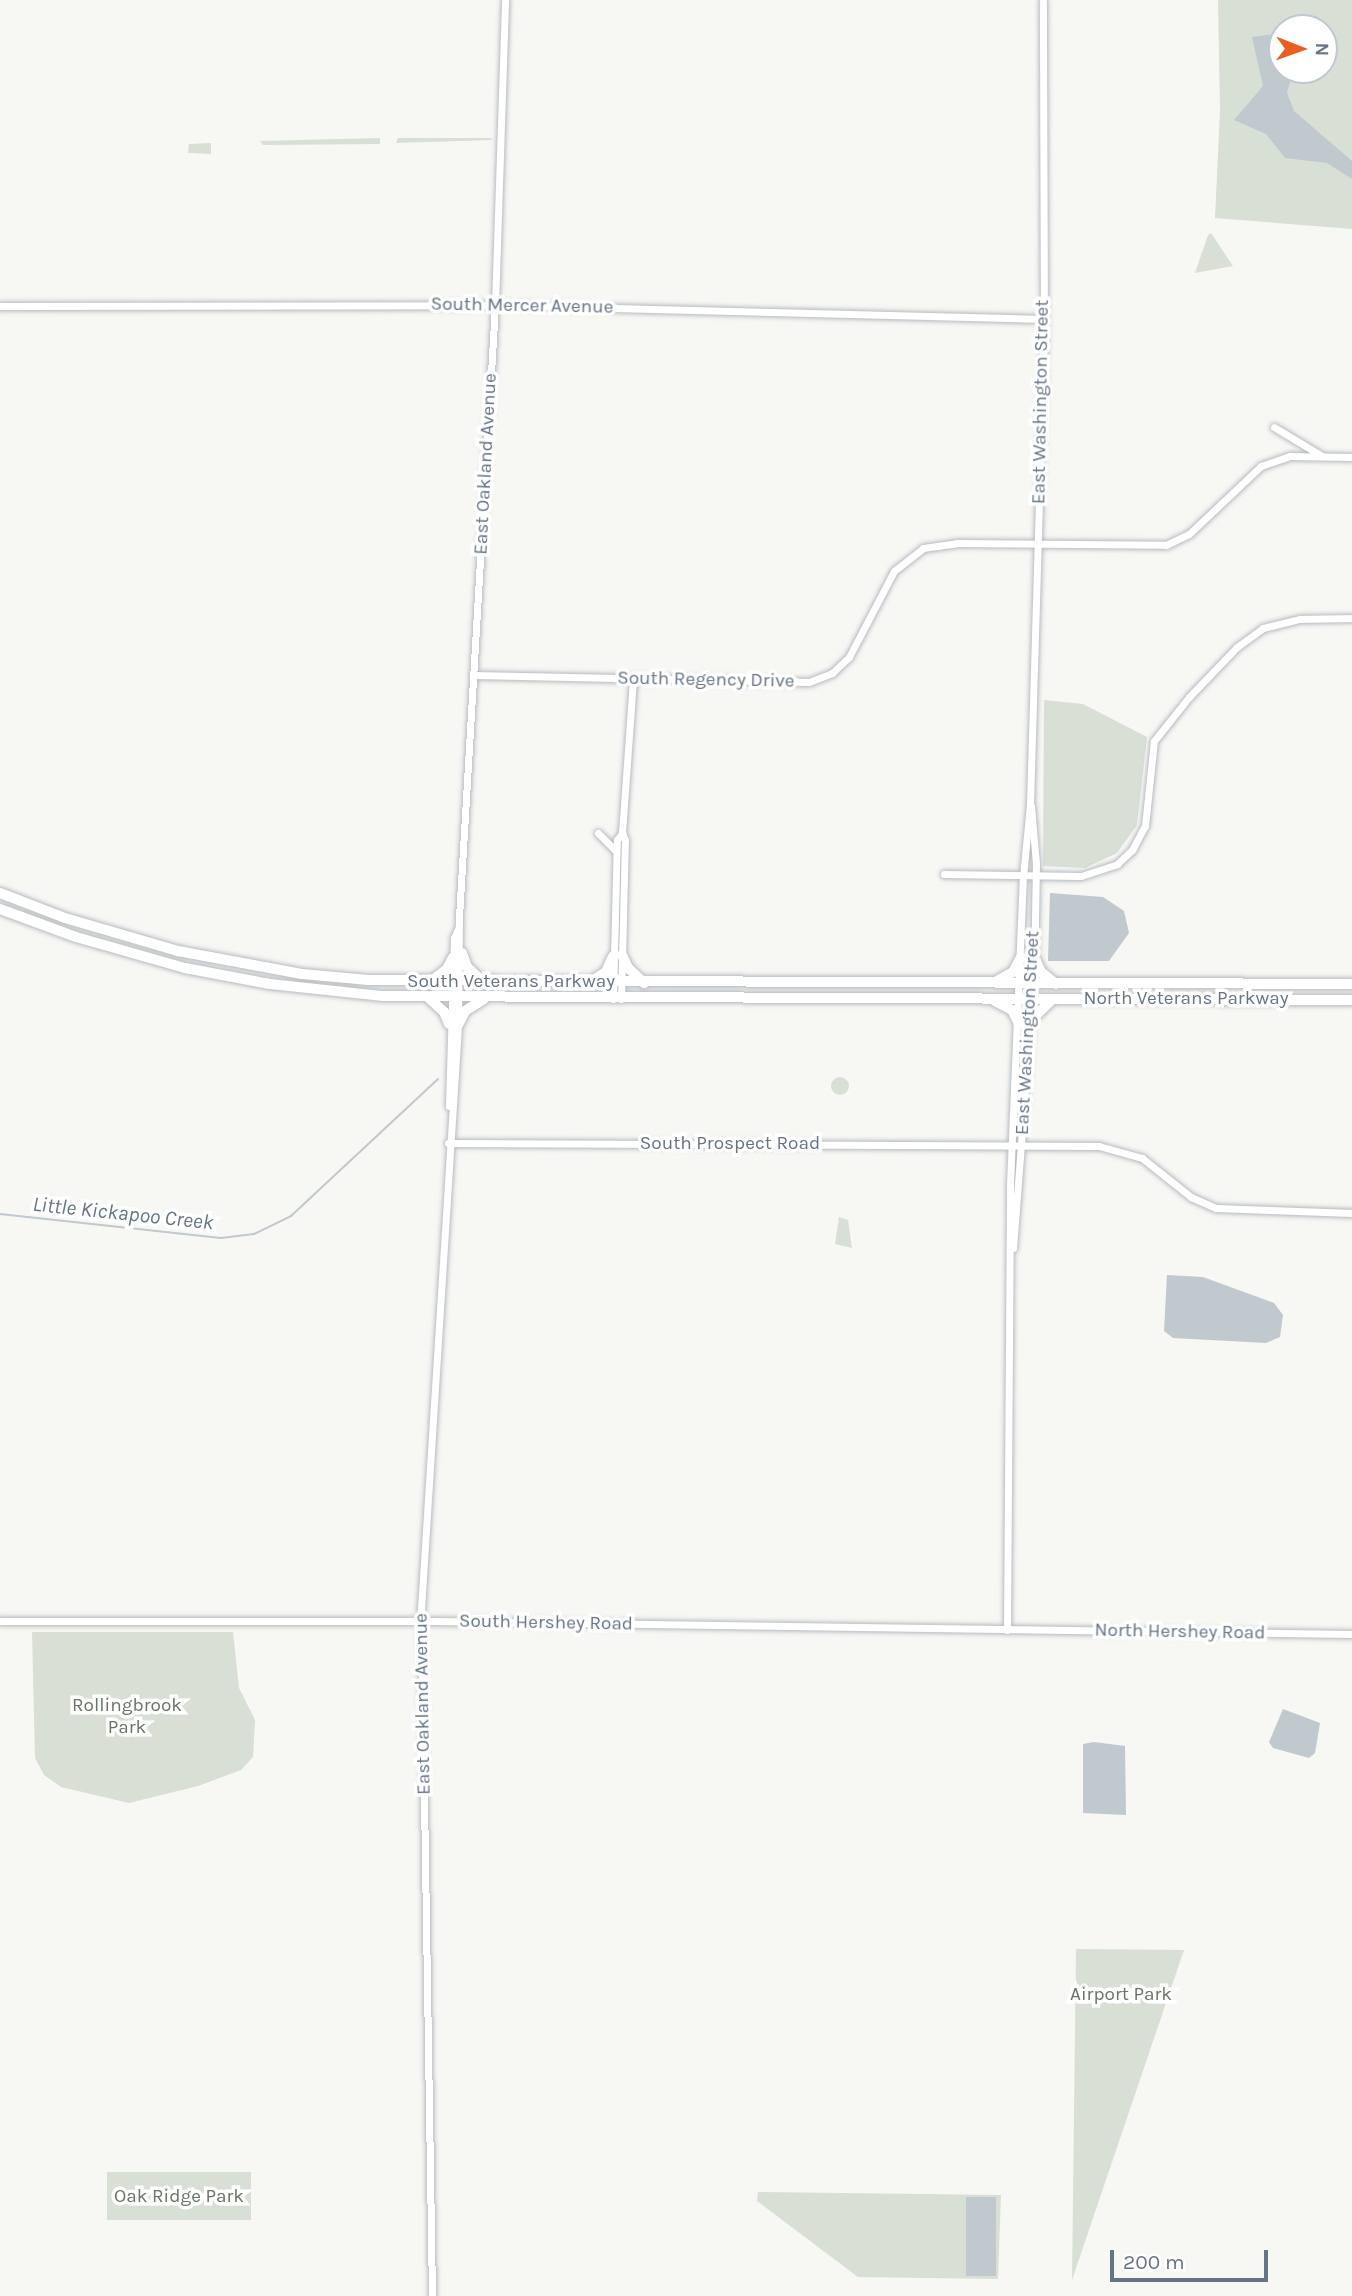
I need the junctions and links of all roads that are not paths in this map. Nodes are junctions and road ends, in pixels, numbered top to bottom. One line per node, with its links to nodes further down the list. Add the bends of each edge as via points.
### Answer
1 (505, 0): 3 (main road, East Oakland Avenue)
2 (1043, 0): 5 (main road, East Washington Street)
3 (495, 305): 4 (main road, South Mercer Avenue); 5 (main road, South Mercer Avenue); 11 (main road, East Oakland Avenue)
4 (0, 306)
5 (1044, 319): 9 (main road, East Washington Street)
6 (1274, 427): 7 (main road)
7 (1323, 456): 8 (main road, South Regency Drive); 9 (main road, South Regency Drive, via 1283,457 1261,466 1189,534 1166,545)
8 (1352, 457)
9 (1038, 545): 12 (main road, South Regency Drive, via 944,543 917,551 890,578 849,657 817,680); 13 (main road, East Washington Street)
10 (1352, 618): 20 (main road, via 1285,621 1247,638 1159,732 1150,760 1145,826 1129,854 1092,875)
11 (473, 675): 12 (main road, South Regency Drive); 24 (main road, East Oakland Avenue)
12 (633, 679): 15 (main road)
13 (1030, 804): 19 (main road, East Washington Street); 20 (main road, East Washington Street)
14 (598, 833): 16 (main road)
15 (622, 833): 16 (main road); 17 (main road)
16 (617, 854): 21 (main road)
17 (625, 866): 21 (main road); 25 (main road)
18 (944, 874): 19 (main road)
19 (1023, 876): 20 (main road); 26 (main road, East Washington Street)
20 (1035, 876): 27 (main road, East Washington Street)
21 (617, 884): 25 (main road)
22 (0, 893): 28 (highway, South Veterans Parkway, via 97,928 215,959 311,975)
23 (0, 909): 39 (highway, South Veterans Parkway, via 118,950 224,976 327,992)
24 (457, 955): 28 (highway); 29 (main road, East Oakland Avenue); 30 (highway)
25 (617, 956): 31 (highway, via 606,972); 32 (main road); 33 (highway)
26 (1021, 957): 34 (highway, via 1013,972); 35 (main road, East Washington Street)
27 (1034, 957): 36 (main road, East Washington Street); 37 (highway, via 1041,972)
28 (429, 983): 29 (highway, South Veterans Parkway)
29 (456, 983): 30 (highway, South Veterans Parkway); 40 (main road, East Oakland Avenue)
30 (484, 983): 31 (highway, South Veterans Parkway)
31 (588, 983): 32 (highway, South Veterans Parkway)
32 (617, 983): 33 (highway, South Veterans Parkway); 42 (main road)
33 (645, 984): 34 (highway, South Veterans Parkway)
34 (991, 984): 35 (highway, South Veterans Parkway)
35 (1020, 984): 36 (highway, South Veterans Parkway); 44 (main road, East Washington Street)
36 (1034, 984): 37 (highway, North Veterans Parkway); 45 (main road, East Washington Street)
37 (1056, 984): 38 (highway, North Veterans Parkway)
38 (1351, 984)
39 (429, 998): 40 (highway, South Veterans Parkway); 50 (highway)
40 (455, 998): 41 (highway, South Veterans Parkway); 50 (main road, East Oakland Avenue)
41 (484, 999): 42 (highway, South Veterans Parkway); 50 (highway)
42 (617, 999): 43 (highway, South Veterans Parkway)
43 (991, 999): 44 (highway, South Veterans Parkway); 49 (highway, via 1012,1010)
44 (1020, 999): 45 (highway, North Veterans Parkway); 49 (main road, East Washington Street)
45 (1032, 999): 46 (highway, North Veterans Parkway); 48 (main road, East Washington Street)
46 (1054, 999): 47 (highway, North Veterans Parkway); 48 (highway)
47 (1351, 1001)
48 (1031, 1020): 52 (main road, East Washington Street)
49 (1018, 1024): 53 (main road, East Washington Street)
50 (454, 1025): 51 (main road, East Oakland Avenue)
51 (448, 1143): 53 (main road, South Prospect Road); 57 (main road, East Oakland Avenue)
52 (1022, 1144): 53 (main road, South Prospect Road); 54 (main road, South Prospect Road, via 1123,1150 1142,1158 1191,1197 1223,1210); 55 (main road, East Washington Street)
53 (1013, 1145): 55 (main road, East Washington Street)
54 (1352, 1213)
55 (1010, 1262): 58 (main road, East Washington Street)
56 (0, 1621): 57 (main road, South Hershey Road)
57 (421, 1621): 58 (main road, South Hershey Road); 60 (main road, East Oakland Avenue)
58 (1007, 1630): 59 (main road, North Hershey Road)
59 (1352, 1634)
60 (432, 2296)

